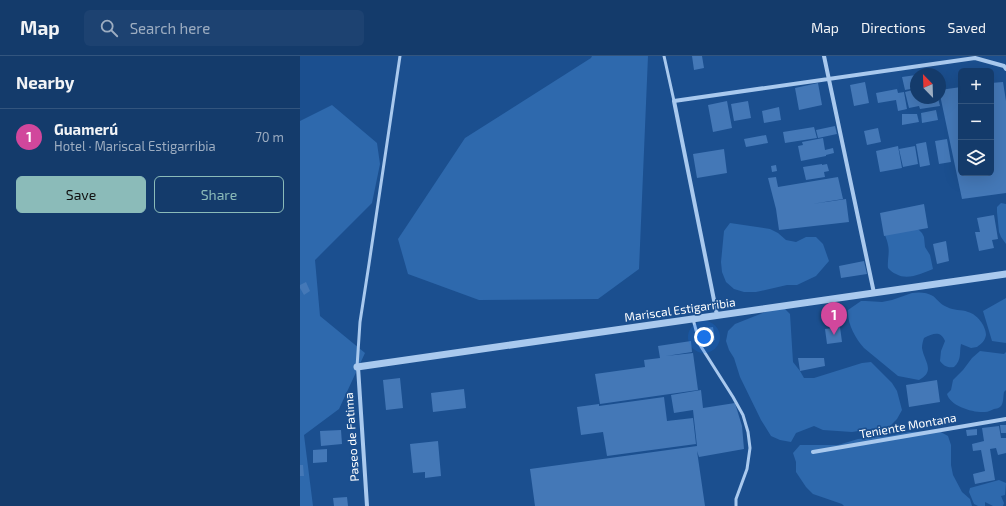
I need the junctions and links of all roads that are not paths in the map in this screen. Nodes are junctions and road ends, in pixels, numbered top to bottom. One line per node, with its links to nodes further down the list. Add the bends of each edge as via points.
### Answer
1 (400, 56): 11 (lane, via 360,322)
2 (664, 56): 6 (lane)
3 (824, 56): 5 (street)
4 (1006, 69): 5 (street, via 1004,66 975,58)
5 (829, 79): 6 (street); 8 (street)
6 (674, 101): 9 (street)
7 (1006, 274): 8 (street, Mariscal Estigarribia)
8 (874, 293): 9 (street, Mariscal Estigarribia)
9 (717, 315): 10 (street, Mariscal Estigarribia)
10 (694, 319): 11 (street, Mariscal Estigarribia); 15 (lane, via 700,345 743,415 748,432 750,448 747,468)
11 (358, 367): 14 (street, Paseo de Fatima)
12 (1006, 419): 13 (street, Teniente Montana)
13 (813, 452)
14 (367, 506)
15 (736, 506)

